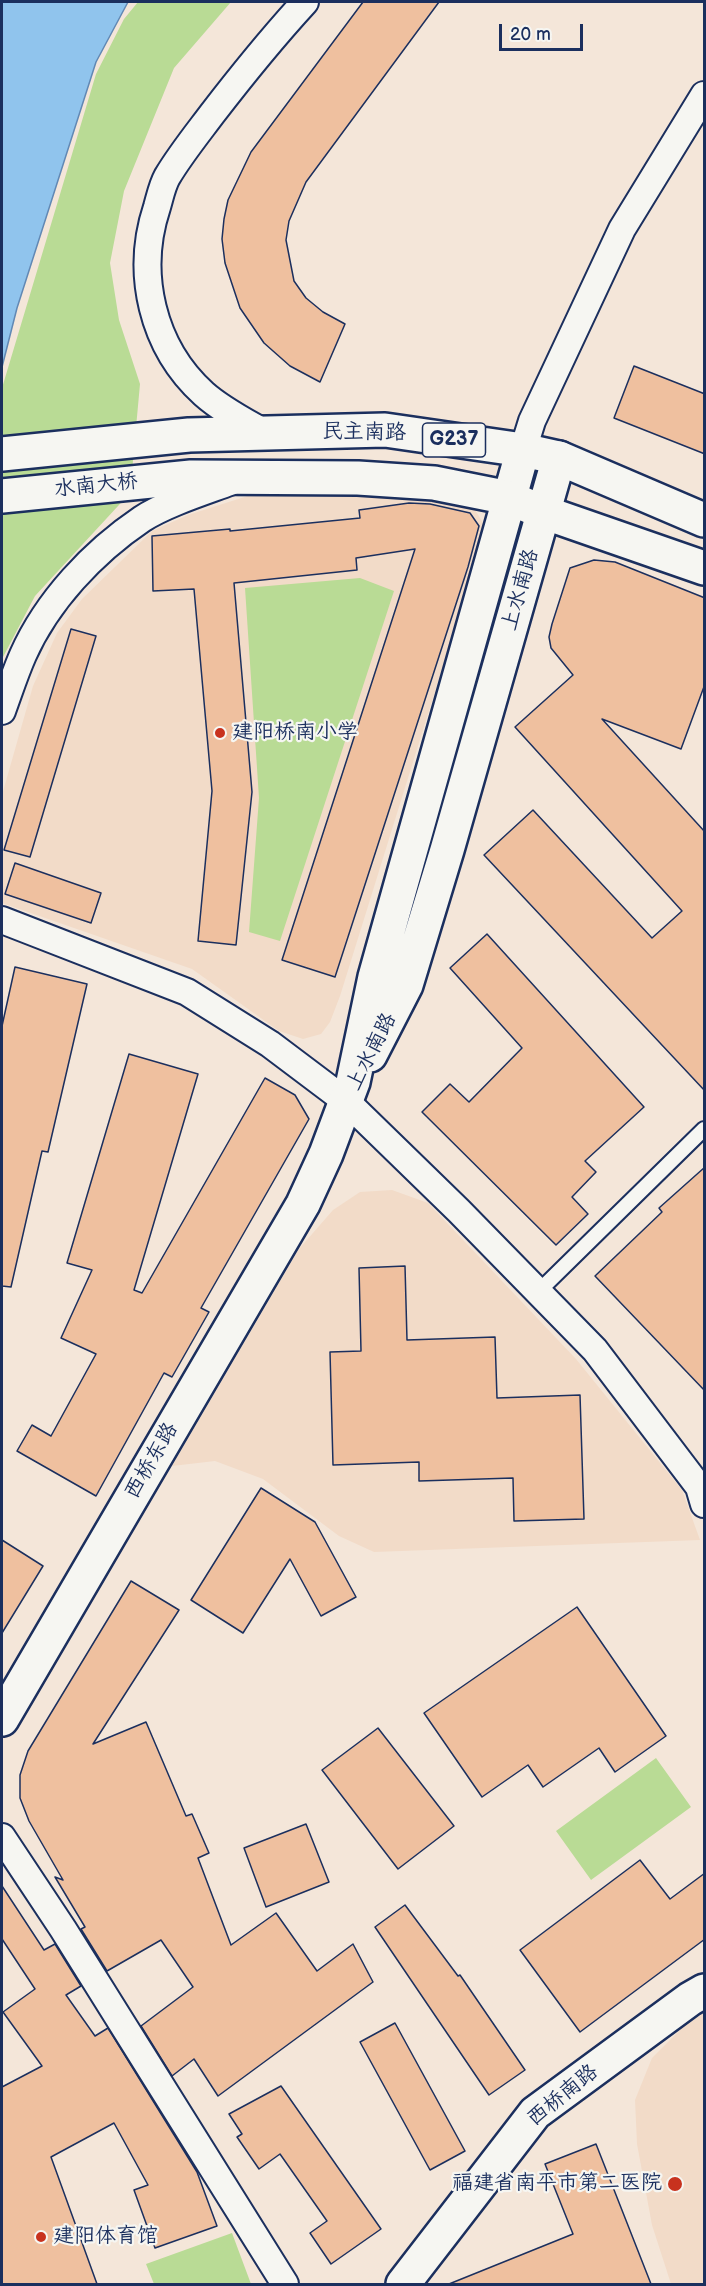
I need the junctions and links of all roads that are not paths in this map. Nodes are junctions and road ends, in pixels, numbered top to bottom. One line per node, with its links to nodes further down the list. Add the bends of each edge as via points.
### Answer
1 (304, 2): 3 (street, via 252,62 166,178 150,228 147,272 160,333 178,365 203,393)
2 (705, 95): 5 (street, via 622,229 532,421)
3 (265, 433): 4 (main road, 民主南路 / G237); 5 (main road, 民主南路 / G237, via 385,430)
4 (189, 435): 6 (main road, 水南大桥 / G237)
5 (523, 450): 7 (main road, 民主南路 / G237); 10 (main road, 上水南路)
6 (2, 454)
7 (559, 458): 11 (main road, 上水南路); 12 (main road, 民主南路 / G237)
8 (242, 477): 9 (main road, 水南大桥 / G237, via 191,477); 10 (main road, G237, via 434,483); 14 (street, via 143,518 79,574 23,654)
9 (2, 496)
10 (509, 498): 11 (main road, G237); 16 (main road, 上水南路, via 375,976)
11 (543, 512): 13 (main road, G237); 16 (main road, 上水南路, via 406,985)
12 (705, 520)
13 (705, 568)
14 (2, 711)
15 (2, 920): 16 (street, via 187,992 270,1044)
16 (346, 1102): 18 (street); 20 (main road, 西桥东路, via 303,1204)
17 (705, 1130): 18 (lane)
18 (537, 1292): 19 (street, via 595,1350)
19 (703, 1492)
20 (2, 1719)
21 (2, 1837): 23 (street)
22 (705, 1991): 24 (main road, 西桥南路, via 535,2113)
23 (285, 2284)
24 (403, 2284)

